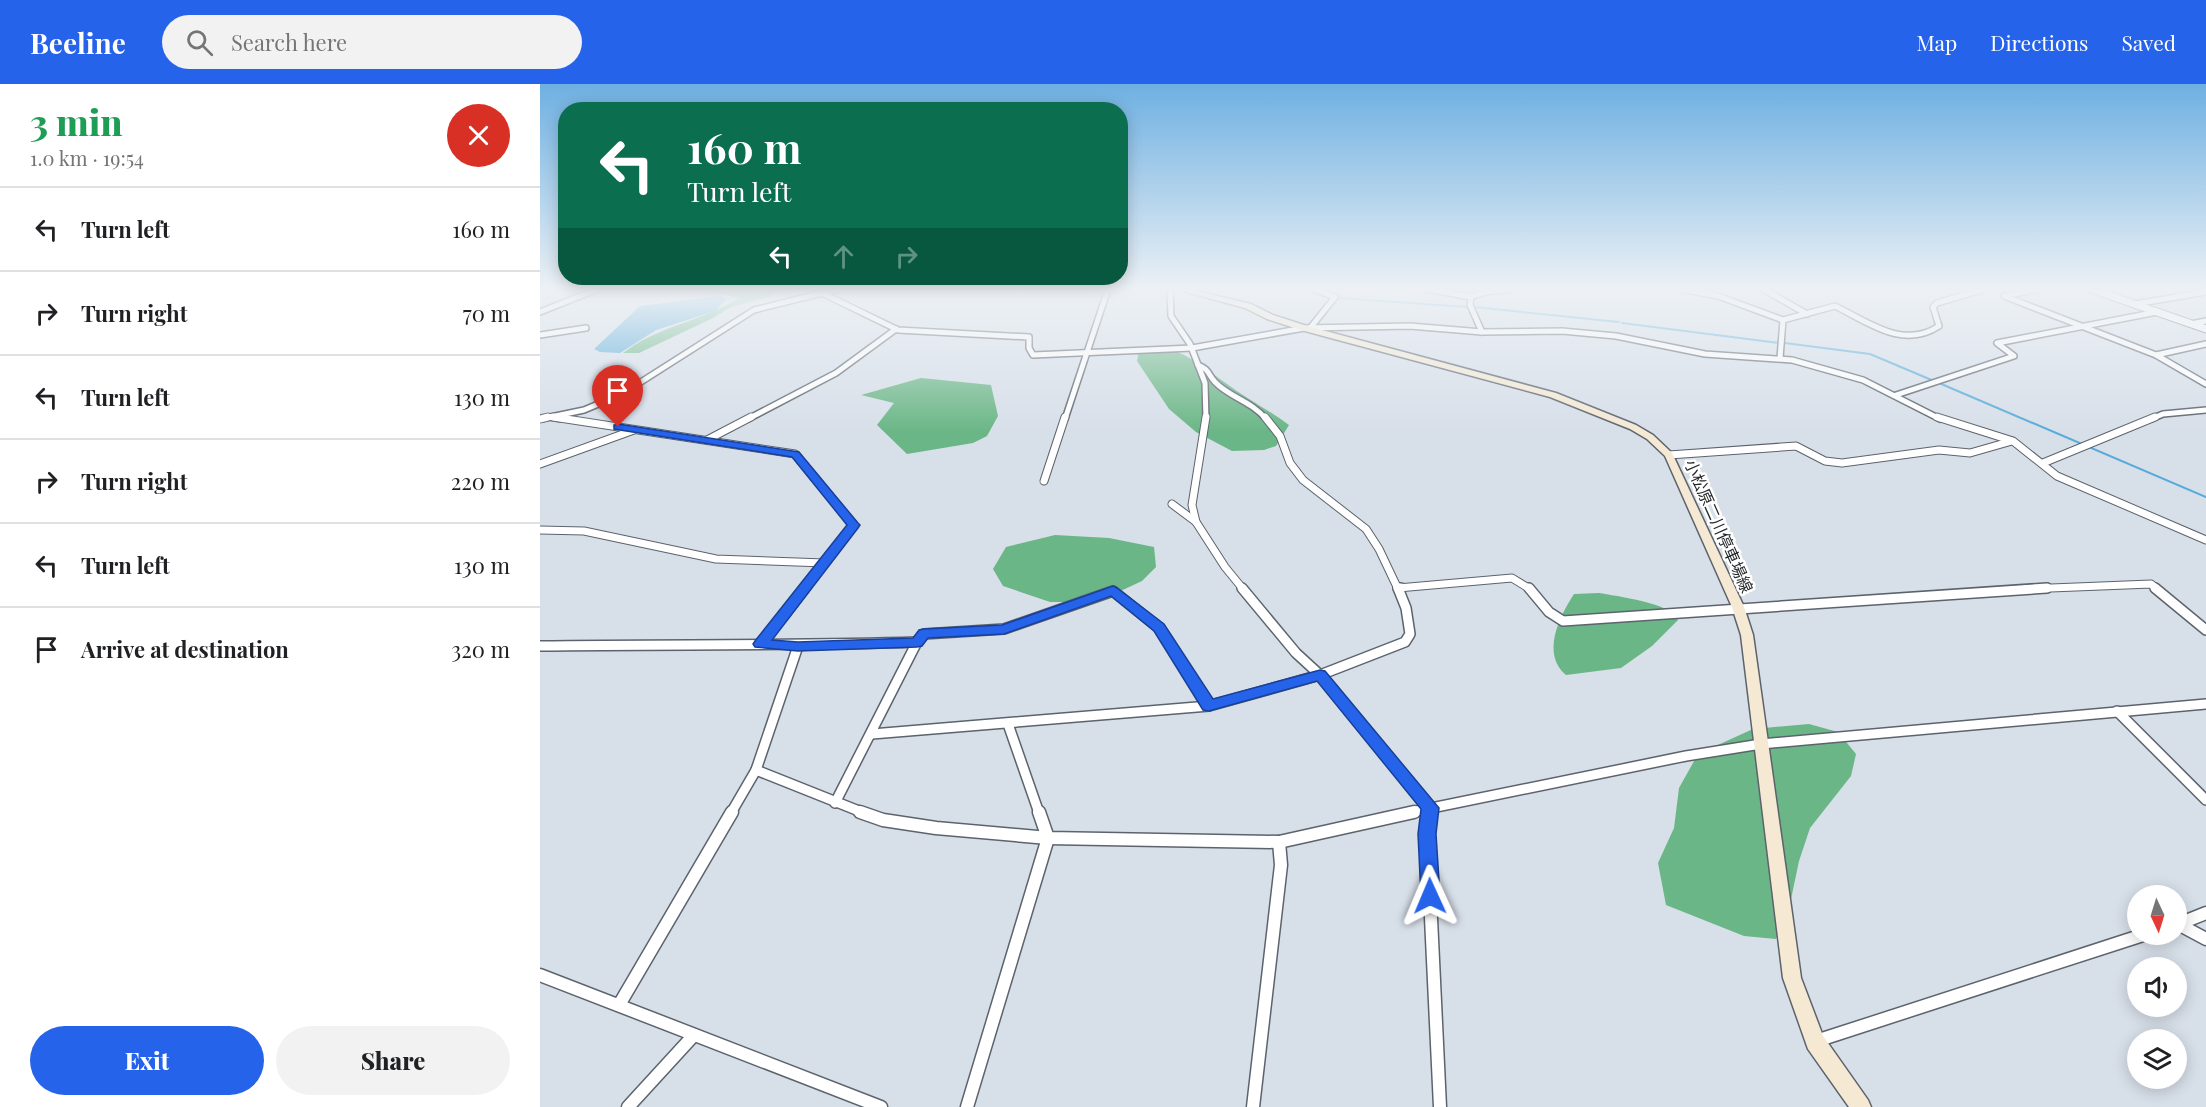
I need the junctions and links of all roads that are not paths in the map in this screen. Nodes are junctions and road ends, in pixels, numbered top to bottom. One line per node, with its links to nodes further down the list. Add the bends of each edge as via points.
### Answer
1 (712, 337): 21 (street, via 622,394 585,410)
2 (887, 337): 24 (street, via 836,373)
3 (1024, 337): 14 (street, via 1029,337 1033,355)
4 (1093, 337): 14 (street)
5 (1185, 337): 13 (street)
6 (1257, 337): 13 (street)
7 (1339, 337): 26 (main road, 小松原二川停車場線, via 1553,395 1633,427)
8 (1622, 337): 16 (street, via 1705,354)
9 (1782, 337): 16 (street)
10 (2028, 337): 19 (street, via 1997,343 2014,356)
11 (2108, 337): 15 (street)
12 (2206, 344): 15 (street)
13 (1192, 348): 14 (street); 17 (street)
14 (1088, 353): 29 (street)
15 (2156, 355): 18 (street)
16 (1780, 358): 19 (street, via 1863,380)
17 (1198, 365): 31 (street, via 1205,383 1206,419 1192,505); 35 (street, via 1273,425 1290,463 1303,480 1366,529)
18 (2206, 384)
19 (1896, 395): 25 (street, via 1950,423)
20 (2206, 410): 27 (street, via 2163,414)
21 (550, 417): 22 (street); 23 (street)
22 (540, 419)
23 (634, 430): 24 (street); 28 (street)
24 (706, 440): 34 (street, via 795,454 854,525)
25 (2013, 441): 26 (street, via 1970,453 1939,450 1842,463 1825,461 1796,446); 27 (street)
26 (1669, 455): 36 (main road, 小松原二川停車場線)
27 (2043, 463): 33 (street, via 2057,476)
28 (540, 464)
29 (1044, 481)
30 (1172, 504): 31 (street)
31 (1196, 522): 42 (street, via 1225,567 1296,653)
32 (540, 530): 34 (street, via 584,531 716,559)
33 (2206, 540)
34 (825, 563): 39 (street)
35 (1398, 588): 36 (street, via 1512,578 1527,584 1549,612 1563,621); 42 (street, via 1410,634 1405,642)
36 (1738, 607): 37 (street, via 2151,584); 48 (main road, 小松原二川停車場線, via 1747,635)
37 (2206, 630)
38 (917, 642): 41 (street); 44 (street, via 924,634 1004,629 1113,591 1159,628); 47 (street)
39 (761, 644): 40 (street); 41 (street)
40 (540, 646)
41 (798, 646): 49 (street)
42 (1320, 675): 44 (street); 52 (street)
43 (2206, 704): 45 (street)
44 (1209, 706): 46 (street)
45 (2117, 711): 48 (street); 50 (street)
46 (1008, 724): 47 (street); 53 (street)
47 (872, 734): 51 (street)
48 (1761, 744): 52 (street); 63 (main road, 小松原二川停車場線, via 1792,978)
49 (756, 770): 51 (street); 61 (street)
50 (2206, 800)
51 (835, 803): 53 (street, via 883,820)
52 (1430, 808): 54 (street); 69 (street, via 1427,834)
53 (1048, 838): 54 (street); 67 (street)
54 (1279, 842): 68 (street, via 1281,865)
55 (2206, 913): 56 (street)
56 (2187, 920)
57 (2187, 929): 58 (street)
58 (2206, 939)
59 (2127, 940): 63 (street)
60 (540, 975): 61 (street)
61 (619, 1005): 62 (street)
62 (694, 1035): 65 (street); 66 (street)
63 (1815, 1042): 64 (main road, 小松原二川停車場線)
64 (1858, 1103): 70 (street)
65 (628, 1107)
66 (881, 1107)
67 (967, 1107)
68 (1254, 1107)
69 (1440, 1107)
70 (1872, 1107)

